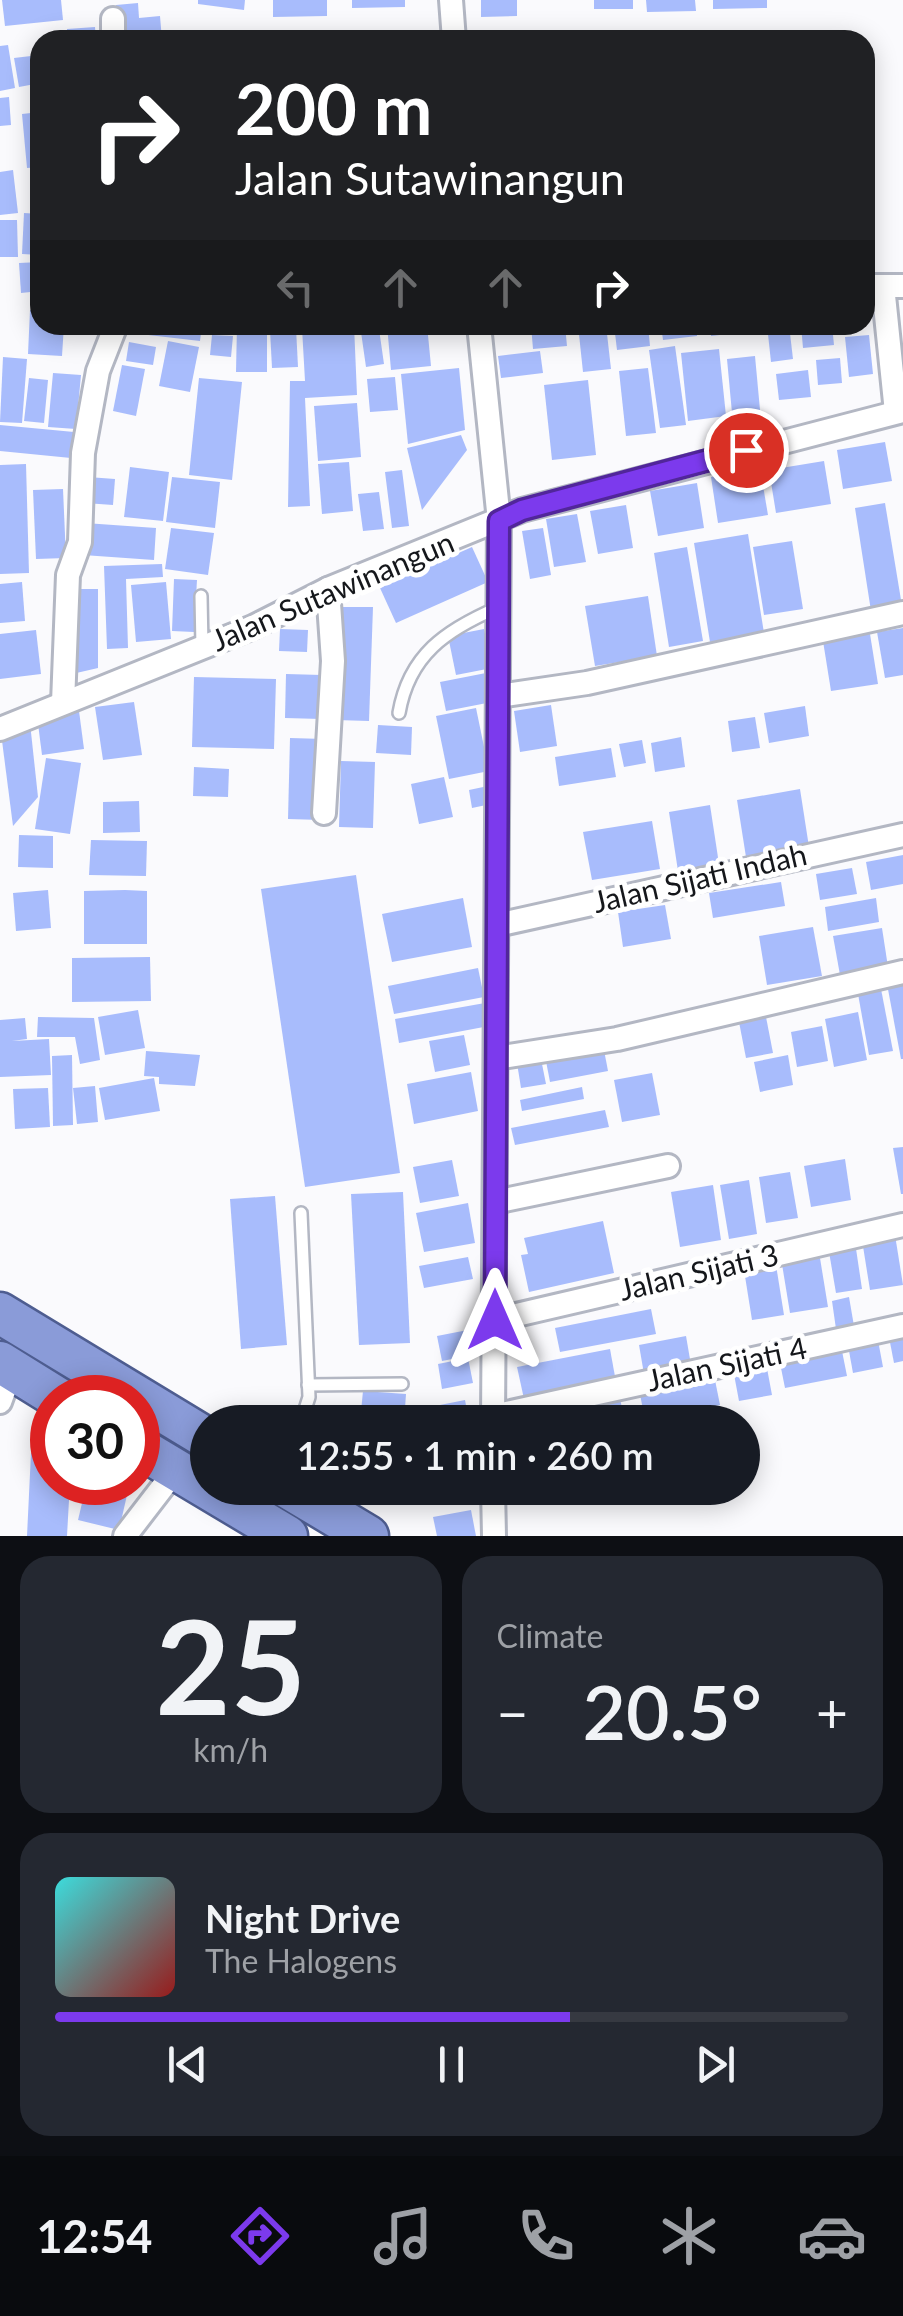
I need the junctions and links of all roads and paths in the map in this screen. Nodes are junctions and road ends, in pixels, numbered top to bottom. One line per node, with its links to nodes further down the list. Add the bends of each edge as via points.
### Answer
1 (451, 0): 2 (street)
2 (453, 30)
3 (884, 286): 6 (street)
4 (112, 335): 14 (street, via 83,453 80,542 68,575)
5 (480, 335): 7 (street)
6 (900, 412): 7 (street, Jalan Sutawinangun)
7 (499, 521): 8 (street, Jalan Sutawinangun); 10 (street)
8 (328, 590): 12 (street, Jalan Sutawinangun); 17 (street, via 333,661)
9 (202, 596): 12 (lane)
10 (497, 608): 13 (street); 15 (lane, via 436,638 402,694)
11 (903, 613): 13 (street, via 587,683)
12 (202, 648): 14 (street, Jalan Sutawinangun)
13 (498, 696): 19 (street)
14 (63, 703): 16 (street, Jalan Sutawinangun)
15 (399, 713)
16 (0, 728)
17 (324, 814)
18 (903, 835): 19 (street, Jalan Sijati Indah)
19 (497, 925): 21 (street)
20 (903, 972): 21 (street, via 617,1039)
21 (496, 1058): 23 (street)
22 (668, 1166): 23 (street)
23 (495, 1202): 27 (street)
24 (302, 1213): 31 (lane)
25 (903, 1226): 27 (street, Jalan Sijati 3)
26 (0, 1313): 36 (highway)
27 (495, 1320): 34 (street)
28 (903, 1326): 35 (street, Jalan Sijati 4)
29 (4, 1377): 32 (highway)
30 (402, 1384): 31 (lane)
31 (308, 1385): 33 (lane)
32 (30, 1387)
33 (304, 1405)
34 (493, 1405)
35 (555, 1405)
36 (190, 1428)
37 (160, 1461): 38 (highway)
38 (176, 1471): 41 (street); 42 (highway)
39 (316, 1505): 43 (highway)
40 (493, 1505): 44 (street)
41 (125, 1536)
42 (287, 1536)
43 (368, 1536)
44 (494, 1536)

